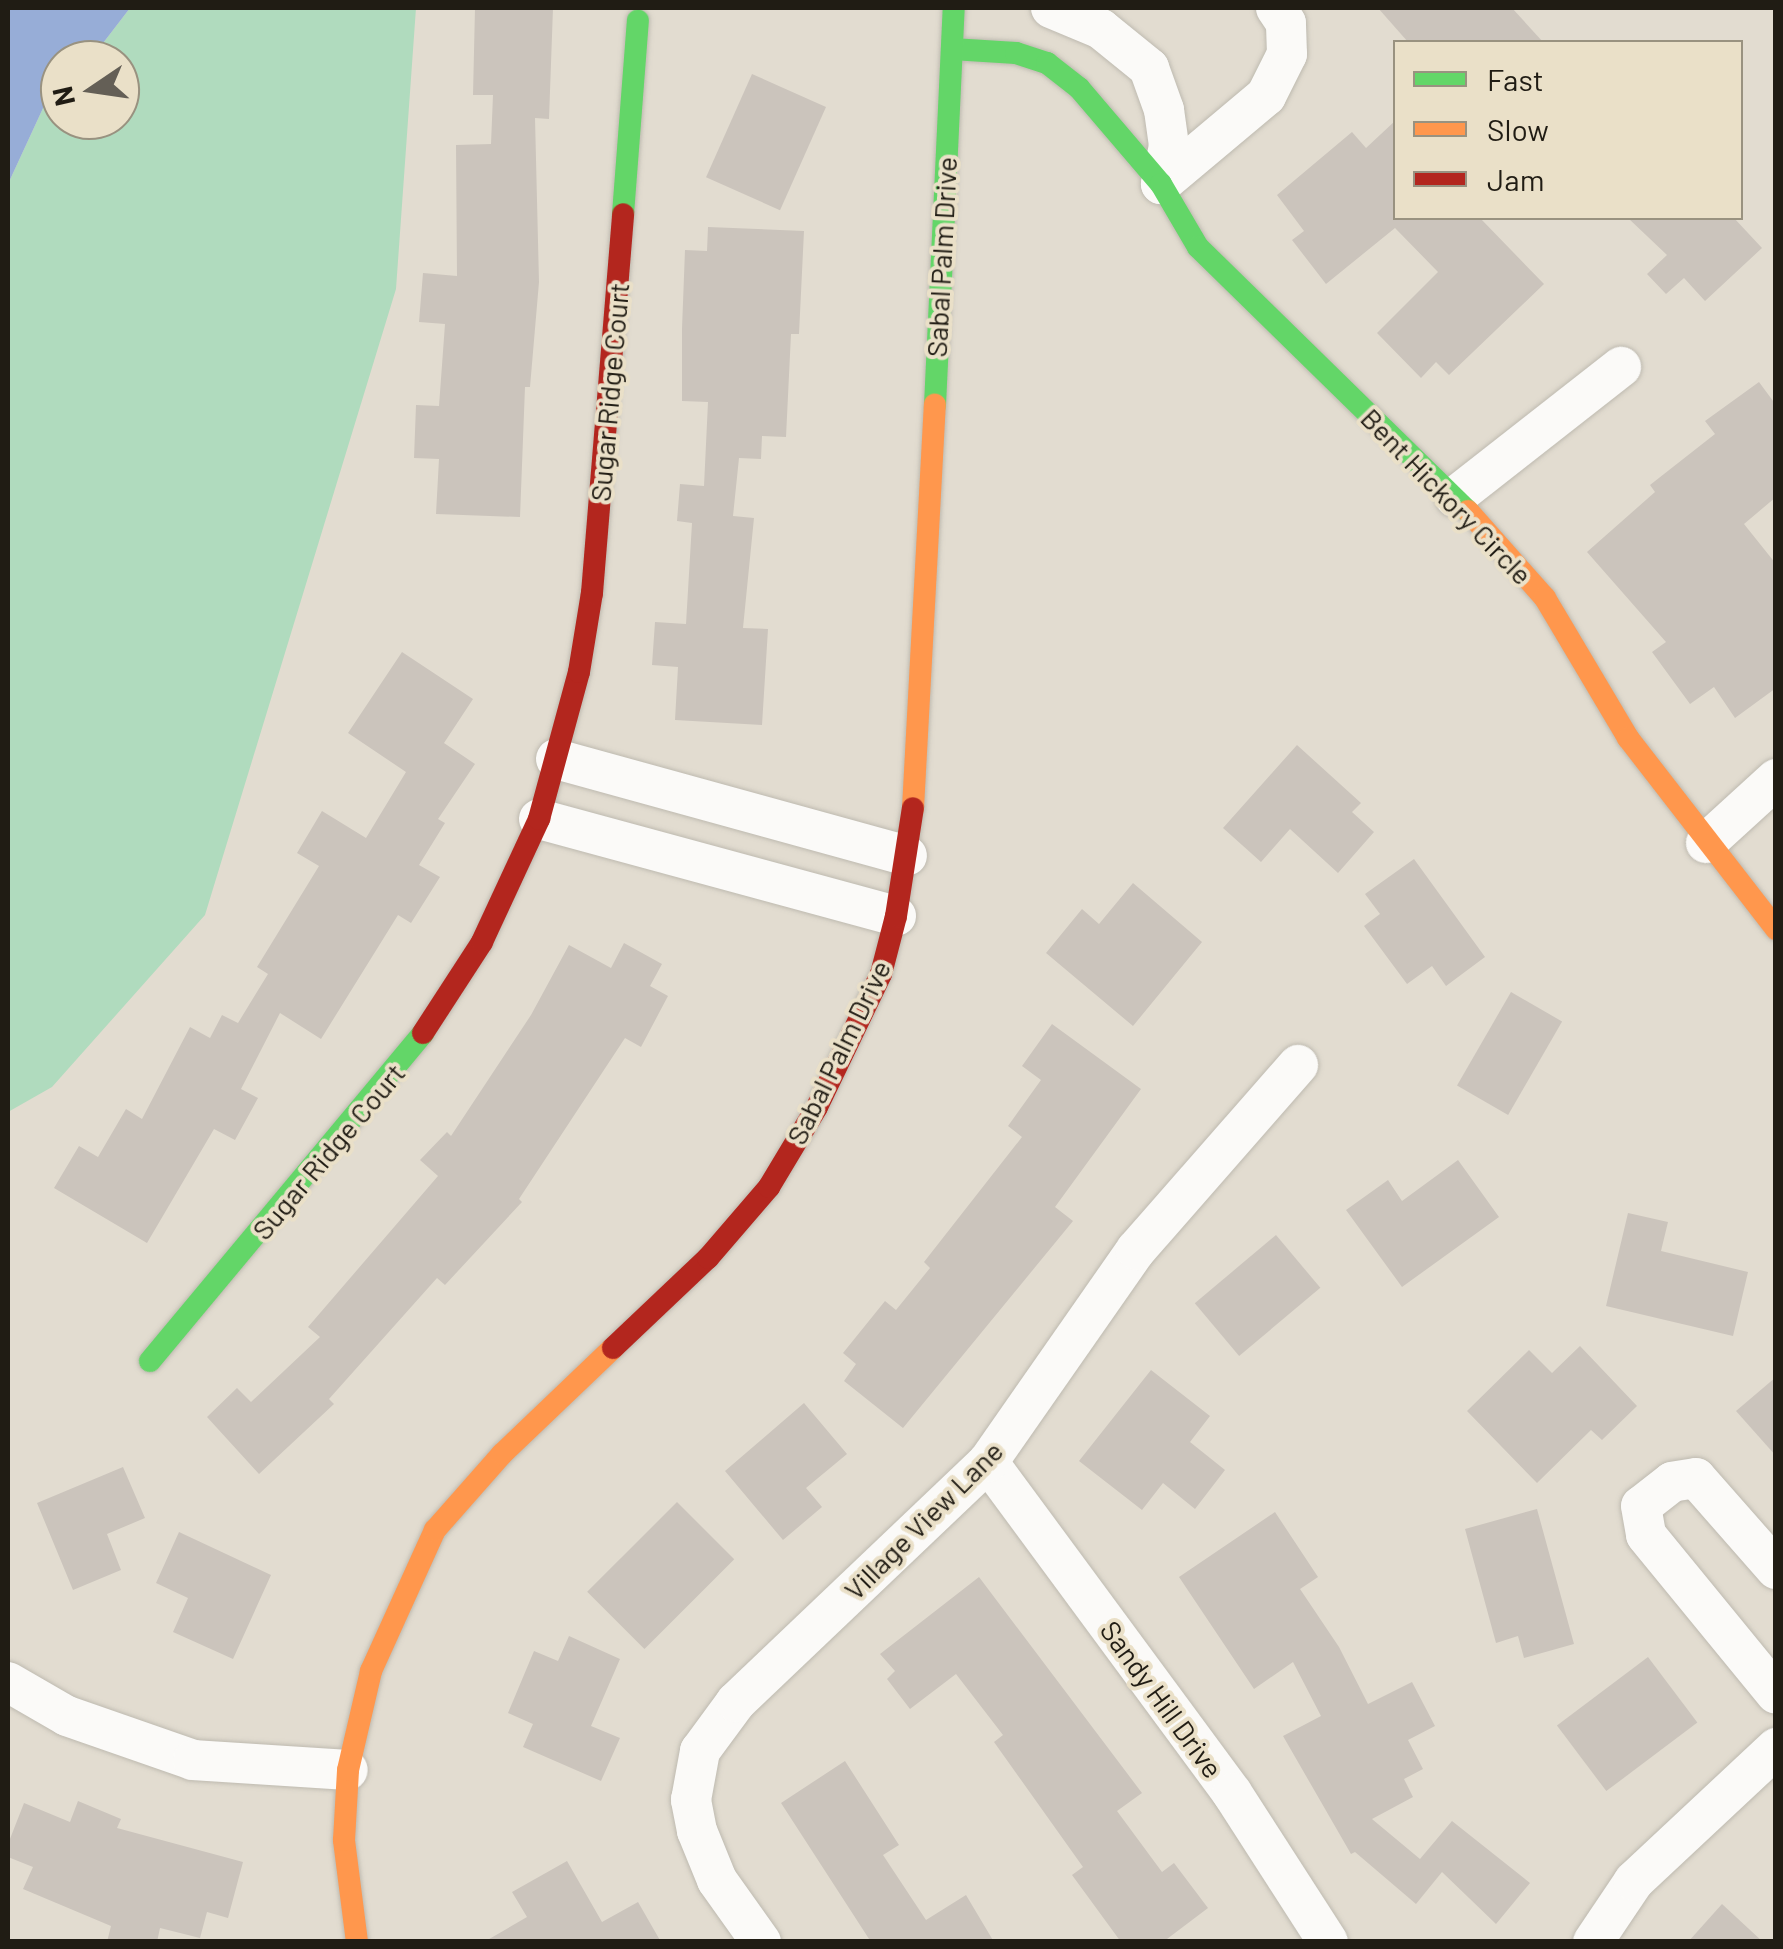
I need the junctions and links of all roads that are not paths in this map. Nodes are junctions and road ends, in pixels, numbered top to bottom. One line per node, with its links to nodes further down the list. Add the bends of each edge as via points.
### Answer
1 (954, 8): 5 (street, Sabal Palm Drive)
2 (1051, 8): 6 (street, via 1102,29 1149,68 1169,146)
3 (1276, 8): 6 (street, via 1286,22 1287,54 1266,96)
4 (638, 21): 9 (street, Sugar Ridge Court, via 592,594)
5 (952, 50): 6 (street, Bent Hickory Circle, via 1016,53 1048,63 1079,88); 13 (street, Sabal Palm Drive, via 922,696)
6 (1161, 184): 8 (street, Bent Hickory Circle, via 1198,247)
7 (1622, 367): 8 (street)
8 (1455, 497): 12 (street, Bent Hickory Circle, via 1545,598 1628,738)
9 (556, 759): 11 (street, Sugar Ridge Court); 13 (street)
10 (1776, 779): 12 (street)
11 (540, 820): 14 (street); 17 (street, Sugar Ridge Court, via 482,942 408,1056)
12 (1706, 843): 15 (street, Bent Hickory Circle)
13 (907, 856): 14 (street, Sabal Palm Drive)
14 (896, 916): 23 (street, Sabal Palm Drive, via 881,974 817,1107 769,1187 708,1258 502,1454 435,1530 371,1671)
15 (1776, 928)
16 (1298, 1065): 18 (street, Village View Lane, via 1136,1250)
17 (150, 1362)
18 (988, 1462): 25 (street, Village View Lane, via 736,1702 700,1751 691,1800 697,1831 717,1880); 26 (street, Sandy Hill Drive, via 1232,1793)
19 (1776, 1569): 21 (street, via 1696,1478 1672,1482 1641,1506 1646,1535)
20 (8, 1682): 23 (street, via 67,1716 193,1760)
21 (1776, 1694)
22 (1776, 1748): 27 (street, via 1634,1881)
23 (348, 1770): 24 (street, Sabal Palm Drive, via 344,1840)
24 (356, 1942)
25 (761, 1942)
26 (1328, 1942)
27 (1592, 1942)

